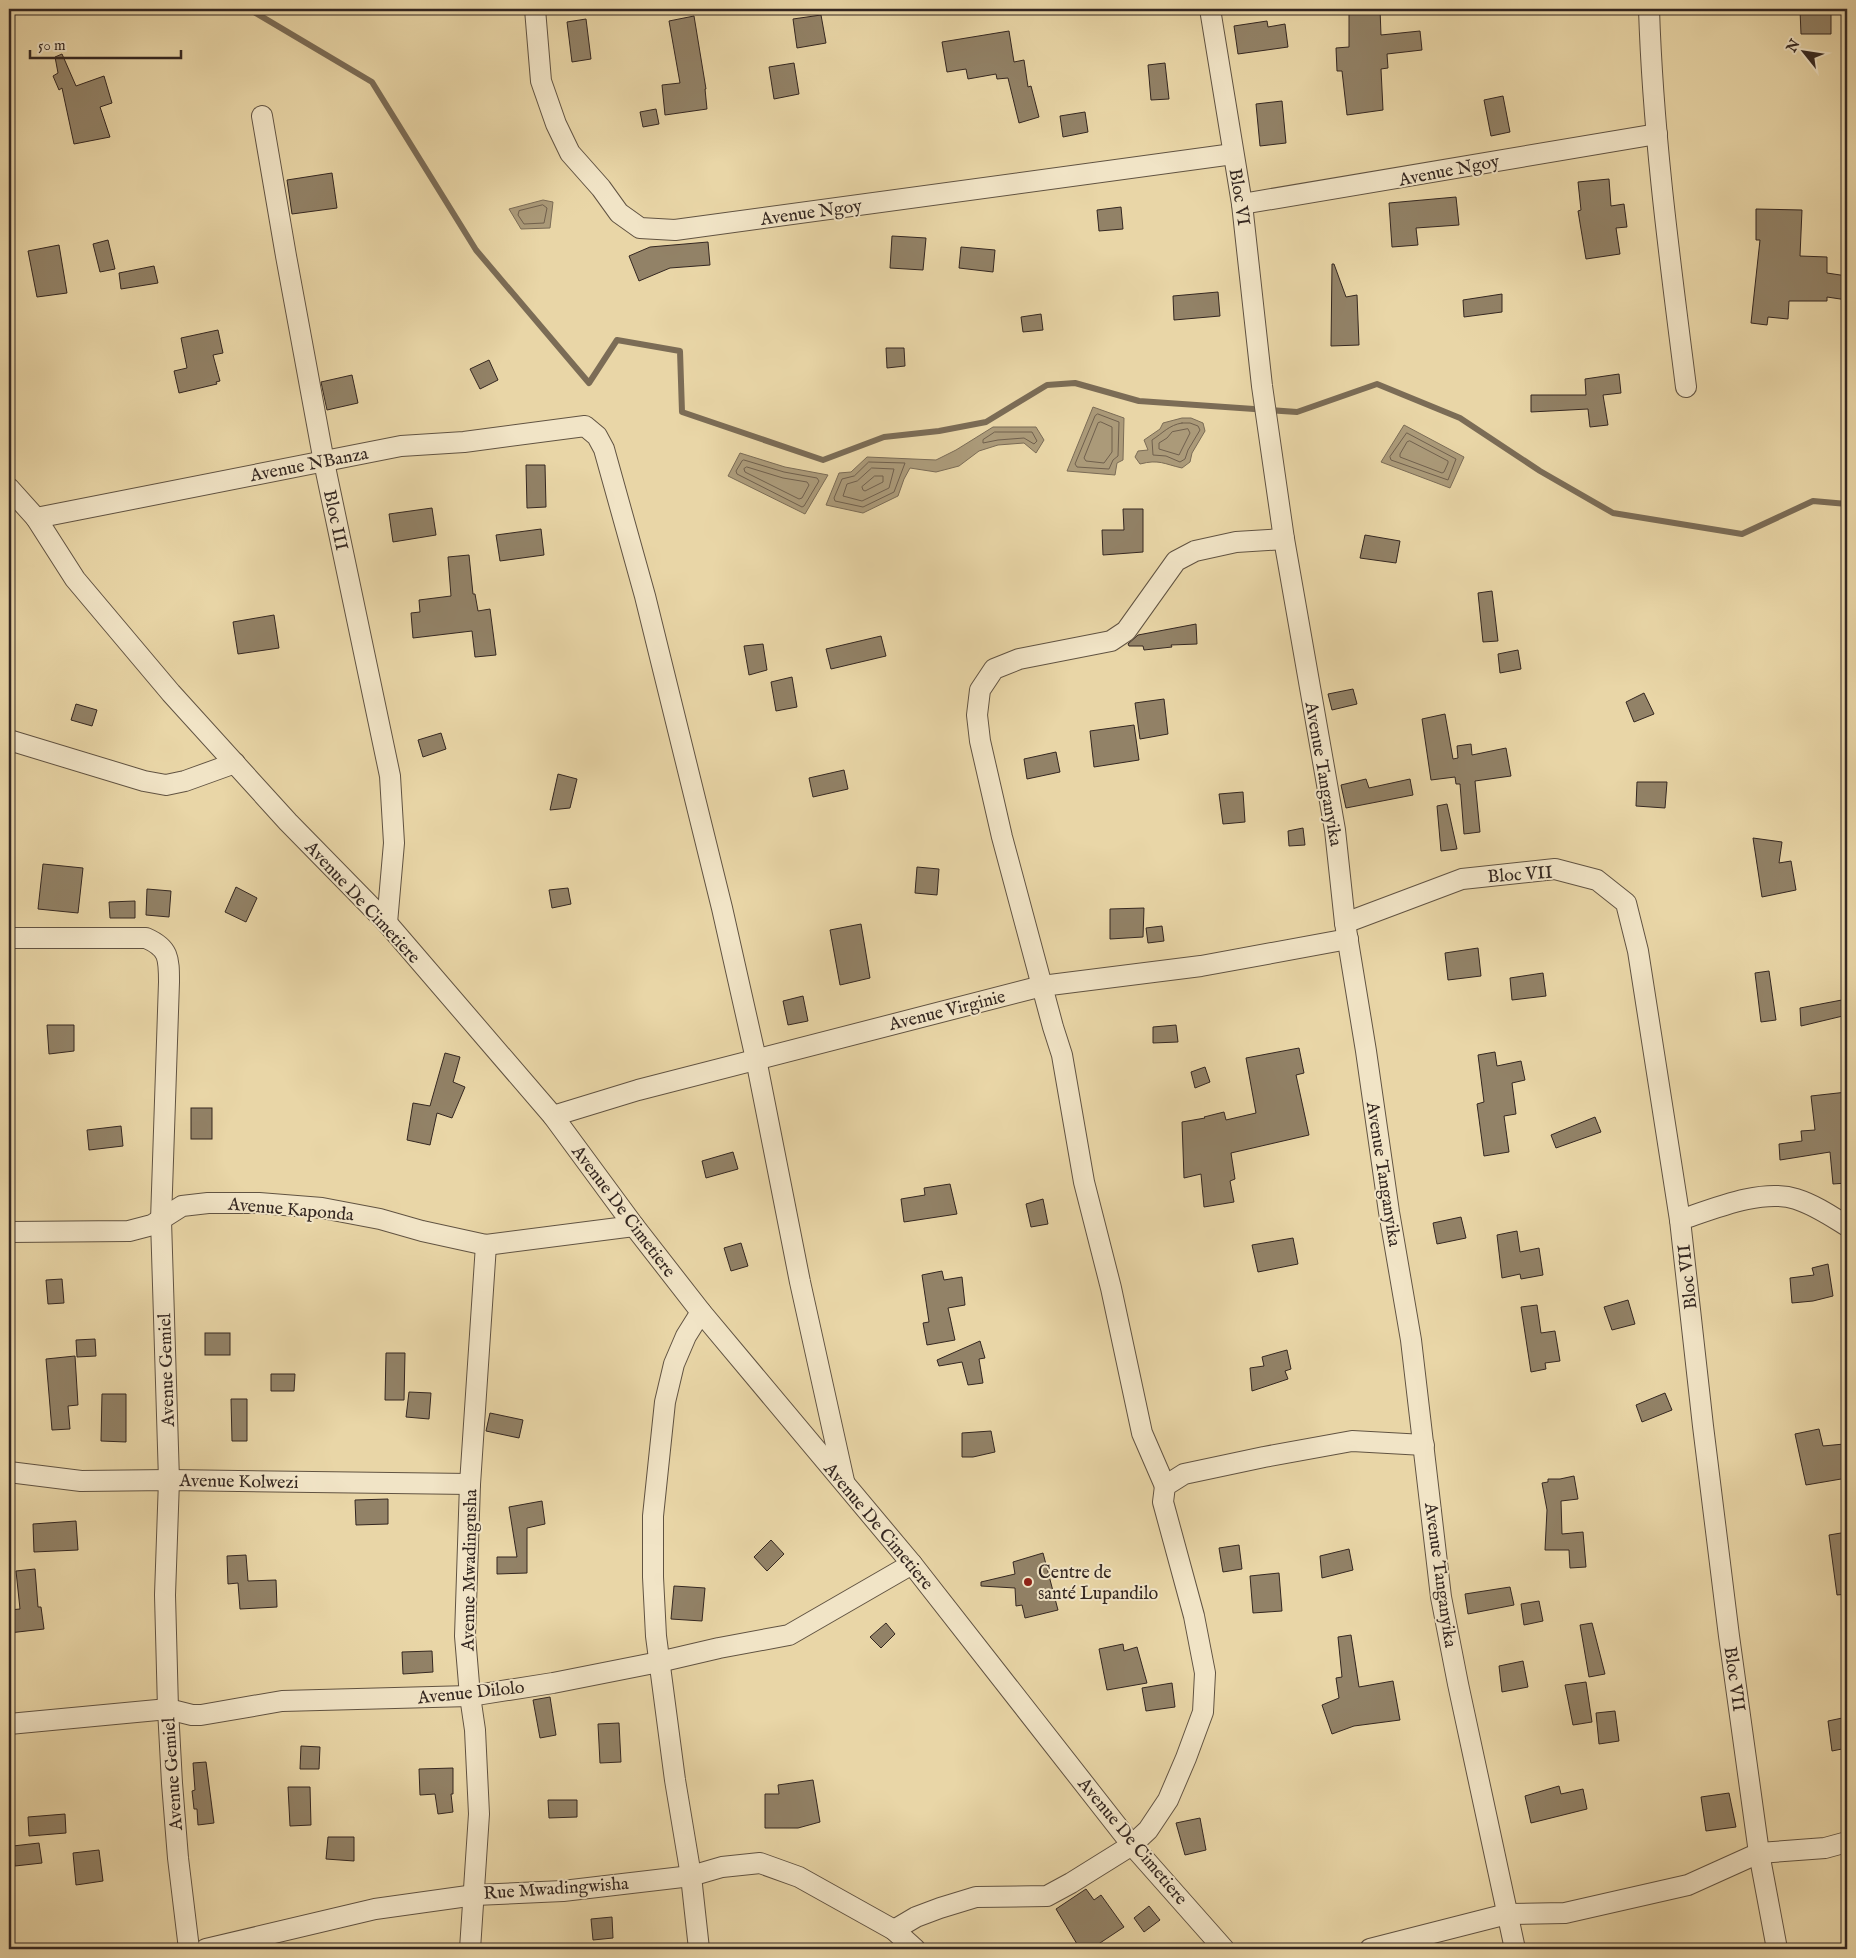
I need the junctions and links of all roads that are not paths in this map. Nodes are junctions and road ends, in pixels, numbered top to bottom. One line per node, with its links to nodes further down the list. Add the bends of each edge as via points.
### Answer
1 (534, 9): 6 (street, Avenue Ngoy, via 541,81 556,124 570,152 619,213 640,228 676,230)
2 (1210, 9): 6 (street, Bloc VI)
3 (1649, 9): 5 (street)
4 (262, 116): 10 (street, Bloc III)
5 (1657, 134): 7 (street, Avenue Ngoy); 8 (street)
6 (1233, 154): 7 (street, Bloc VI)
7 (1242, 204): 9 (street, Bloc VI)
8 (1686, 387)
9 (1269, 432): 13 (street, Avenue Tanganyika)
10 (324, 462): 12 (street, Avenue NBanza); 16 (street, Bloc III, via 390,776 394,843); 20 (street, Avenue NBanza, via 400,446 464,442 585,426 597,436 604,448 645,596 720,898)
11 (9, 488): 12 (street, Avenue De Cimetiere)
12 (36, 518): 15 (street, Avenue De Cimetiere, via 92,600)
13 (1284, 539): 17 (street, Avenue Tanganyika, via 1335,830); 19 (street, via 1236,542 1195,551 1176,561 1126,631 1111,640 1019,659 994,669 980,690 977,715 980,741)
14 (9, 740): 15 (street, via 166,785)
15 (235, 763): 16 (street, Avenue De Cimetiere)
16 (387, 924): 21 (street, Avenue De Cimetiere)
17 (1346, 931): 19 (street, Avenue Virginie, via 1201,966); 23 (street, Bloc VII, via 1462,879 1555,869 1597,880 1626,903 1638,951); 29 (street, Avenue Tanganyika, via 1411,1340)
18 (9, 938): 22 (street, Avenue Gemiel, via 146,938 160,944 168,959 169,982)
19 (1042, 986): 20 (street, Avenue Virginie); 34 (street, via 1062,1055 1084,1182 1112,1288 1142,1434)
20 (756, 1059): 21 (street, Avenue Virginie); 33 (street, via 800,1282)
21 (553, 1116): 24 (street, Avenue De Cimetiere)
22 (161, 1220): 26 (street, Avenue Kaponda, via 129,1231); 27 (street, Avenue Kaponda, via 182,1206 259,1203 361,1215); 31 (street, Avenue Gemiel)
23 (1680, 1220): 25 (street, via 1760,1196 1794,1198); 42 (street, Bloc VII, via 1729,1636)
24 (634, 1226): 27 (street); 28 (street, Avenue De Cimetiere)
25 (1847, 1226)
26 (9, 1232)
27 (486, 1245): 32 (street, Avenue Mwadingusha)
28 (701, 1312): 33 (street, Avenue De Cimetiere); 36 (street, via 674,1364 665,1402 653,1516 653,1577)
29 (1424, 1445): 34 (street, via 1352,1441 1184,1474); 45 (street, Avenue Tanganyika, via 1441,1597)
30 (9, 1472): 31 (street, Avenue Kolwezi, via 81,1481)
31 (168, 1480): 32 (street, Avenue Kolwezi); 38 (street, Avenue Gemiel, via 164,1595)
32 (470, 1484): 37 (street, Avenue Mwadingusha, via 465,1636)
33 (845, 1485): 35 (street, Avenue De Cimetiere)
34 (1165, 1486): 41 (street, via 1163,1502 1194,1616 1205,1673 1203,1712 1168,1800 1148,1830)
35 (912, 1564): 36 (street, Avenue Dilolo, via 789,1635); 41 (street, Avenue De Cimetiere)
36 (659, 1662): 37 (street, Avenue Dilolo); 43 (street)
37 (470, 1696): 38 (street, Avenue Dilolo, via 282,1701 202,1715); 44 (street, Avenue Mwadingusha, via 479,1814)
38 (168, 1709): 39 (street, Avenue Dilolo); 47 (street, Avenue Gemiel, via 177,1849)
39 (9, 1724)
40 (1847, 1842): 42 (street, via 1825,1848)
41 (1132, 1845): 46 (street, via 1047,1896 976,1897 940,1908); 52 (street, Avenue De Cimetiere)
42 (1759, 1853): 45 (street, via 1688,1885 1645,1896 1565,1913); 55 (street, Bloc VII)
43 (691, 1876): 44 (street, Rue Mwadingwisha, via 564,1891); 46 (street, Rue Mwadingwisha, via 722,1867 760,1863 799,1877); 50 (street)
44 (475, 1895): 48 (street, Rue Mwadingwisha, via 375,1909); 49 (street, Avenue Mwadingusha)
45 (1507, 1914): 53 (street); 54 (street, Avenue Tanganyika)
46 (894, 1930): 51 (street, Rue Mwadingwisha)
47 (189, 1949)
48 (206, 1949)
49 (470, 1949)
50 (699, 1949)
51 (915, 1949)
52 (1224, 1949)
53 (1370, 1949)
54 (1516, 1949)
55 (1777, 1949)

